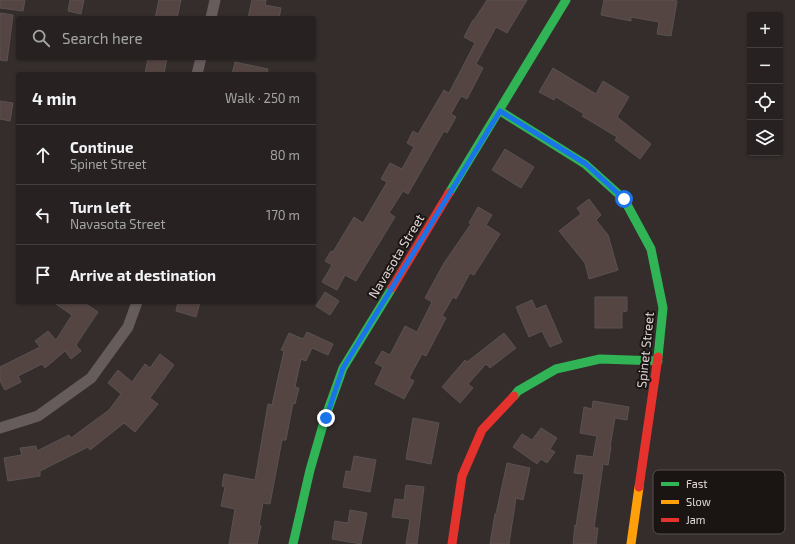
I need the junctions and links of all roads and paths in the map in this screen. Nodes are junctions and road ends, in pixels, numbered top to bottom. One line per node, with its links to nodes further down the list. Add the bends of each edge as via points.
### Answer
1 (215, 0): 3 (street)
2 (566, 0): 6 (street, Navasota Street)
3 (211, 16)
4 (200, 60): 5 (street)
5 (198, 72)
6 (500, 111): 8 (street, Spinet Street, via 586,164 624,199 651,249 663,308); 10 (street, Navasota Street, via 343,368 310,470)
7 (136, 304): 9 (street, via 128,327 91,378 38,416)
8 (658, 360): 11 (street, via 600,359 556,369 518,391 482,430 476,443 462,476); 12 (street, Spinet Street)
9 (0, 428)
10 (293, 544)
11 (452, 544)
12 (631, 544)

